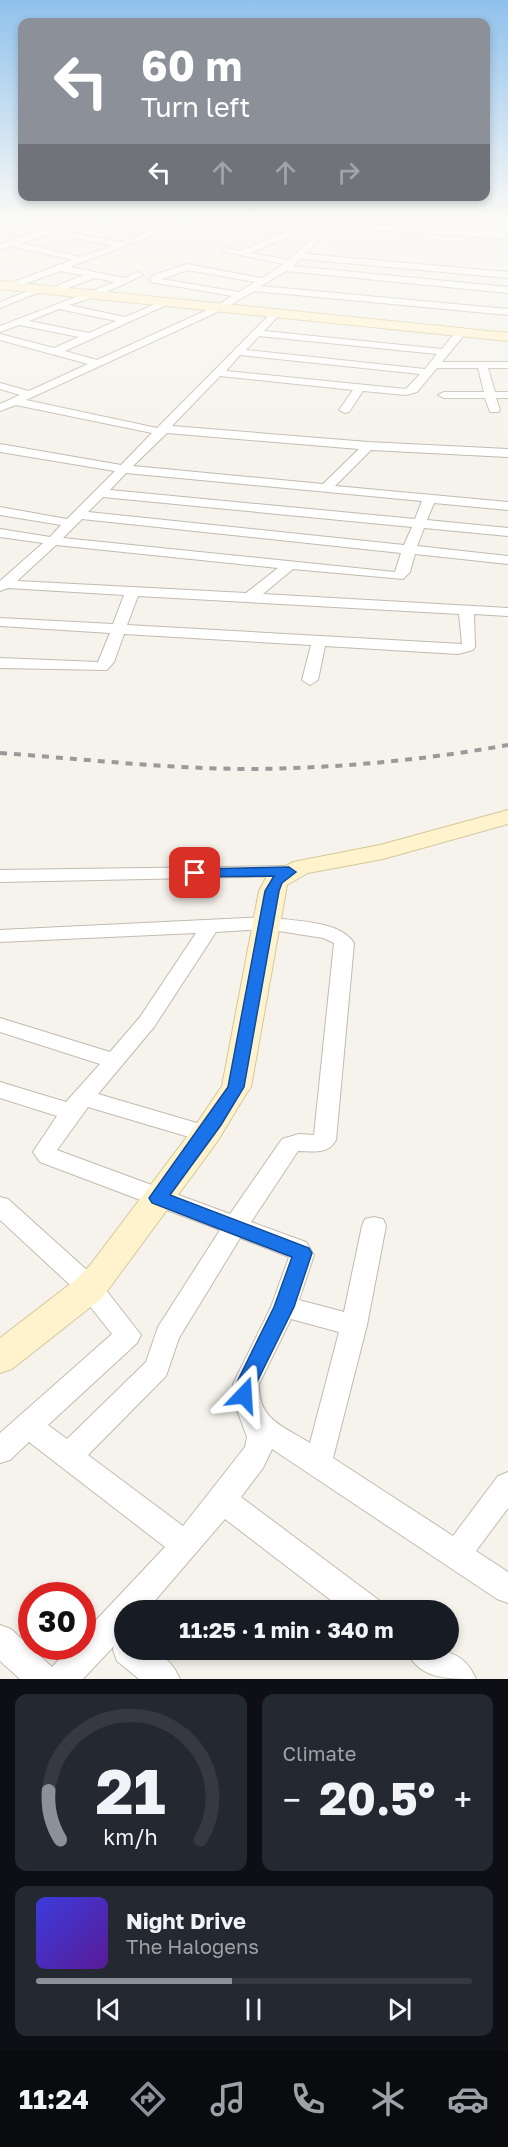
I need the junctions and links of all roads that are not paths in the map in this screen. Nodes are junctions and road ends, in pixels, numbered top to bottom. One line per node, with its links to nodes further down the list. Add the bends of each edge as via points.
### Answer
1 (22, 298): 9 (street)
2 (80, 298): 10 (street)
3 (133, 298): 7 (main road)
4 (236, 298): 11 (street)
5 (362, 298): 12 (street)
6 (496, 298): 8 (street)
7 (168, 302): 11 (main road); 14 (street)
8 (492, 303)
9 (0, 305)
10 (58, 306): 14 (street); 15 (street)
11 (221, 307): 13 (main road); 25 (street)
12 (508, 312)
13 (276, 313): 17 (main road); 18 (street)
14 (125, 320): 19 (street)
15 (19, 321): 16 (street); 19 (street)
16 (0, 329)
17 (461, 332): 21 (main road); 24 (street)
18 (256, 333): 23 (street); 24 (street)
19 (88, 336): 22 (street)
20 (0, 337): 22 (street)
21 (508, 337)
22 (54, 352): 25 (street)
23 (238, 352): 28 (street); 29 (street)
24 (444, 352): 28 (street)
25 (98, 363): 32 (street)
26 (482, 365): 27 (street); 28 (street); 34 (street)
27 (508, 365)
28 (430, 368): 31 (street, via 410,391)
29 (218, 373): 31 (street); 40 (street)
30 (0, 386): 32 (street)
31 (360, 388): 38 (street)
32 (29, 394): 36 (street)
33 (444, 395): 34 (street)
34 (489, 395): 35 (street); 39 (street)
35 (508, 395)
36 (15, 401): 37 (street); 40 (street)
37 (0, 408)
38 (345, 410)
39 (494, 410)
40 (163, 430): 41 (street); 44 (street)
41 (368, 446): 43 (street); 45 (street)
42 (0, 448): 44 (street)
43 (508, 453)
44 (125, 469): 45 (street); 46 (street)
45 (325, 489): 47 (street)
46 (102, 493): 50 (street); 51 (street)
47 (429, 499): 48 (street); 51 (street)
48 (508, 506)
49 (0, 511): 50 (street)
50 (75, 519): 54 (street); 55 (street)
51 (418, 523): 52 (street); 55 (street)
52 (508, 532)
53 (0, 533): 54 (street)
54 (53, 541): 57 (street); 58 (street)
55 (408, 550): 56 (street); 57 (street, via 403,572 398,576)
56 (508, 560)
57 (289, 566): 60 (street)
58 (2, 586): 59 (street)
59 (133, 591): 60 (street); 64 (street)
60 (249, 598): 61 (street)
61 (466, 610): 62 (street); 65 (street, via 469,644 464,648)
62 (508, 612)
63 (0, 622): 64 (street)
64 (119, 629): 65 (street); 66 (street, via 102,667)
65 (319, 641): 67 (street)
66 (0, 663)
67 (310, 680)
68 (508, 817): 69 (main road, via 383,852)
69 (289, 872): 70 (street); 71 (main road, via 276,881)
70 (0, 876)
71 (266, 923): 72 (street); 78 (main road, via 236,1087); 81 (street, via 327,932 344,943 326,1129 322,1143 290,1145)
72 (210, 926): 73 (street); 75 (street, via 147,1022)
73 (0, 936)
74 (0, 1025): 75 (street)
75 (116, 1061): 77 (street)
76 (0, 1090): 77 (street)
77 (77, 1105): 78 (street); 79 (street, via 44,1150 45,1154)
78 (206, 1134): 79 (main road)
79 (158, 1198): 81 (street); 83 (main road)
80 (0, 1206): 83 (street)
81 (235, 1226): 84 (street, via 302,1253); 90 (street, via 167,1335 157,1368)
82 (374, 1226): 85 (street)
83 (90, 1288): 86 (main road); 88 (street, via 128,1335)
84 (284, 1307): 85 (street); 87 (street, via 246,1384 246,1405)
85 (354, 1325): 91 (street)
86 (0, 1358)
87 (256, 1423): 91 (street); 93 (street, via 261,1442 257,1453)
88 (28, 1426): 89 (street); 90 (street)
89 (0, 1451)
90 (68, 1456): 94 (street)
91 (318, 1464): 95 (street)
92 (508, 1485): 95 (street)
93 (222, 1500): 94 (street); 98 (street)
94 (184, 1544): 97 (street)
95 (456, 1555): 96 (street)
96 (508, 1589)
97 (148, 1600)
98 (354, 1600)
99 (0, 1640): 103 (street)
100 (114, 1647): 104 (street)
101 (141, 1660): 105 (street)
102 (434, 1660): 106 (street)
103 (43, 1679)
104 (63, 1679)
105 (164, 1679)
106 (460, 1679)

